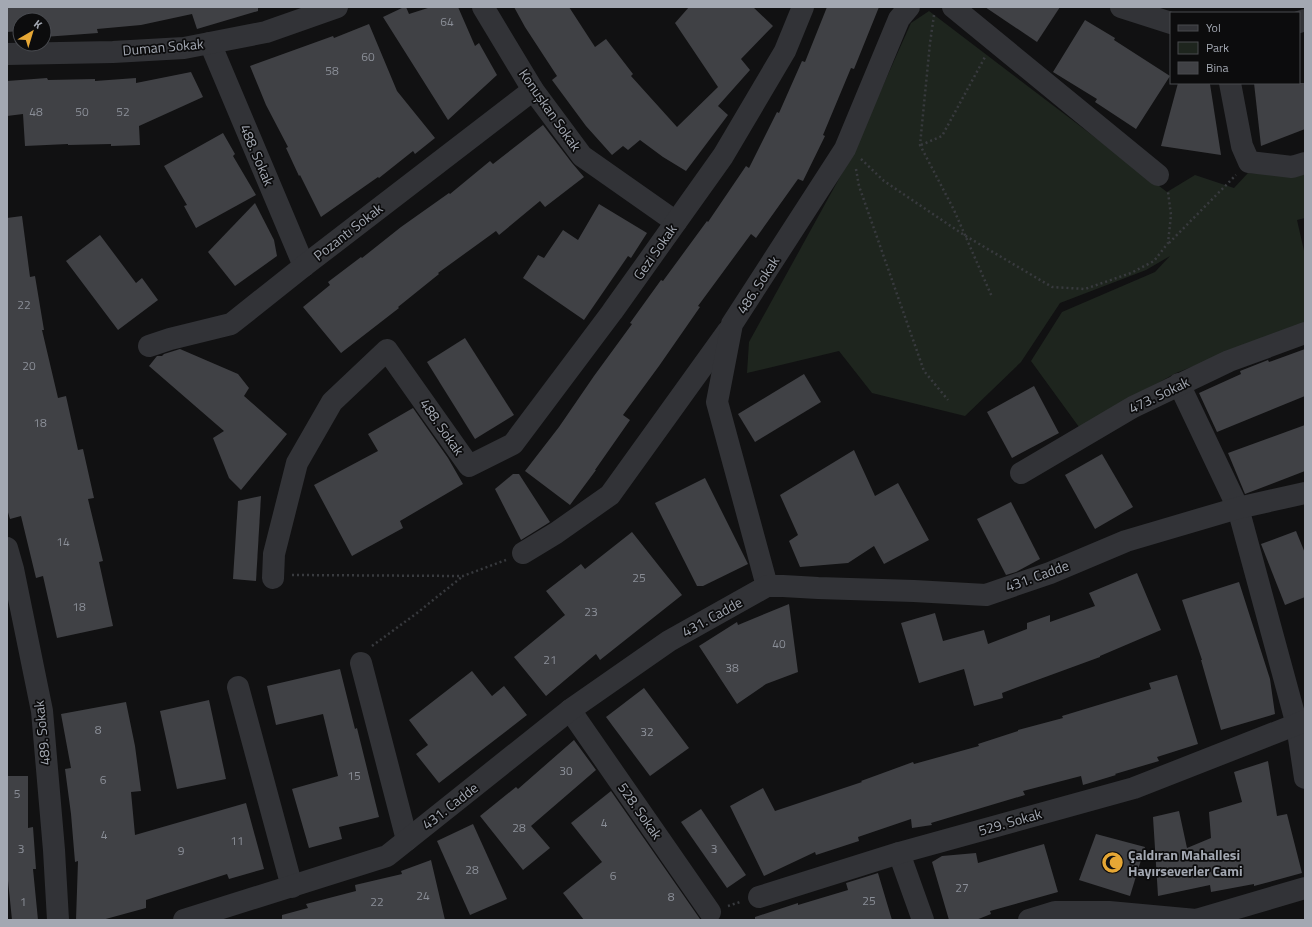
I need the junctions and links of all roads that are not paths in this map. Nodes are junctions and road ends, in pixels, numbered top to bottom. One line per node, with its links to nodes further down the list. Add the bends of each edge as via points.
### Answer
1 (337, 7): 8 (street, Duman Sokak, via 266,32)
2 (483, 7): 11 (street, Konuşkan Sokak)
3 (803, 7): 14 (street, Gezi Sokak, via 785,51 727,150)
4 (909, 7): 16 (street, 486. Sokak, via 899,19 845,149)
5 (1121, 7): 7 (street)
6 (944, 11): 13 (street, via 994,41)
7 (1170, 23)
8 (210, 43): 9 (street, Duman Sokak, via 184,48 113,52); 15 (street, 488. Sokak)
9 (7, 54)
10 (1230, 84): 12 (street, via 1242,146 1249,162 1292,168)
11 (533, 90): 14 (street, Konuşkan Sokak, via 582,156); 15 (street, Pozantı Sokak)
12 (1305, 163)
13 (1158, 175)
14 (676, 222): 20 (street, Gezi Sokak, via 512,444)
15 (304, 266): 18 (street, Pozantı Sokak, via 231,324)
16 (732, 324): 25 (street, via 610,495); 27 (street, 486. Sokak, via 717,402)
17 (1305, 333): 19 (street, 473. Sokak, via 1229,361)
18 (150, 346)
19 (1179, 384): 21 (street, 473. Sokak, via 1133,407); 23 (street)
20 (469, 466): 26 (street, 488. Sokak, via 387,350 332,402 297,463 274,554)
21 (1021, 473)
22 (1305, 493): 23 (street, 431. Cadde)
23 (1238, 508): 27 (street, 431. Cadde, via 1126,541 1050,573 986,595); 31 (street)
24 (7, 548): 39 (street, 489. Sokak, via 14,569 42,711)
25 (523, 553)
26 (273, 578)
27 (767, 586): 30 (street, 431. Cadde, via 669,641)
28 (361, 663): 33 (street)
29 (238, 687): 35 (street)
30 (570, 710): 33 (street, 431. Cadde); 38 (street, 528. Sokak)
31 (1301, 723): 32 (street); 34 (street, 529. Sokak, via 1134,788)
32 (1305, 778)
33 (408, 840): 35 (street, 431. Cadde, via 387,856)
34 (899, 853): 37 (street, 529. Sokak); 41 (street)
35 (292, 887): 40 (street, 431. Cadde)
36 (1305, 888): 43 (street)
37 (759, 897)
38 (710, 912)
39 (58, 920)
40 (184, 920)
41 (923, 920)
42 (1029, 920): 43 (street, via 1055,912 1109,912)
43 (1196, 920)

